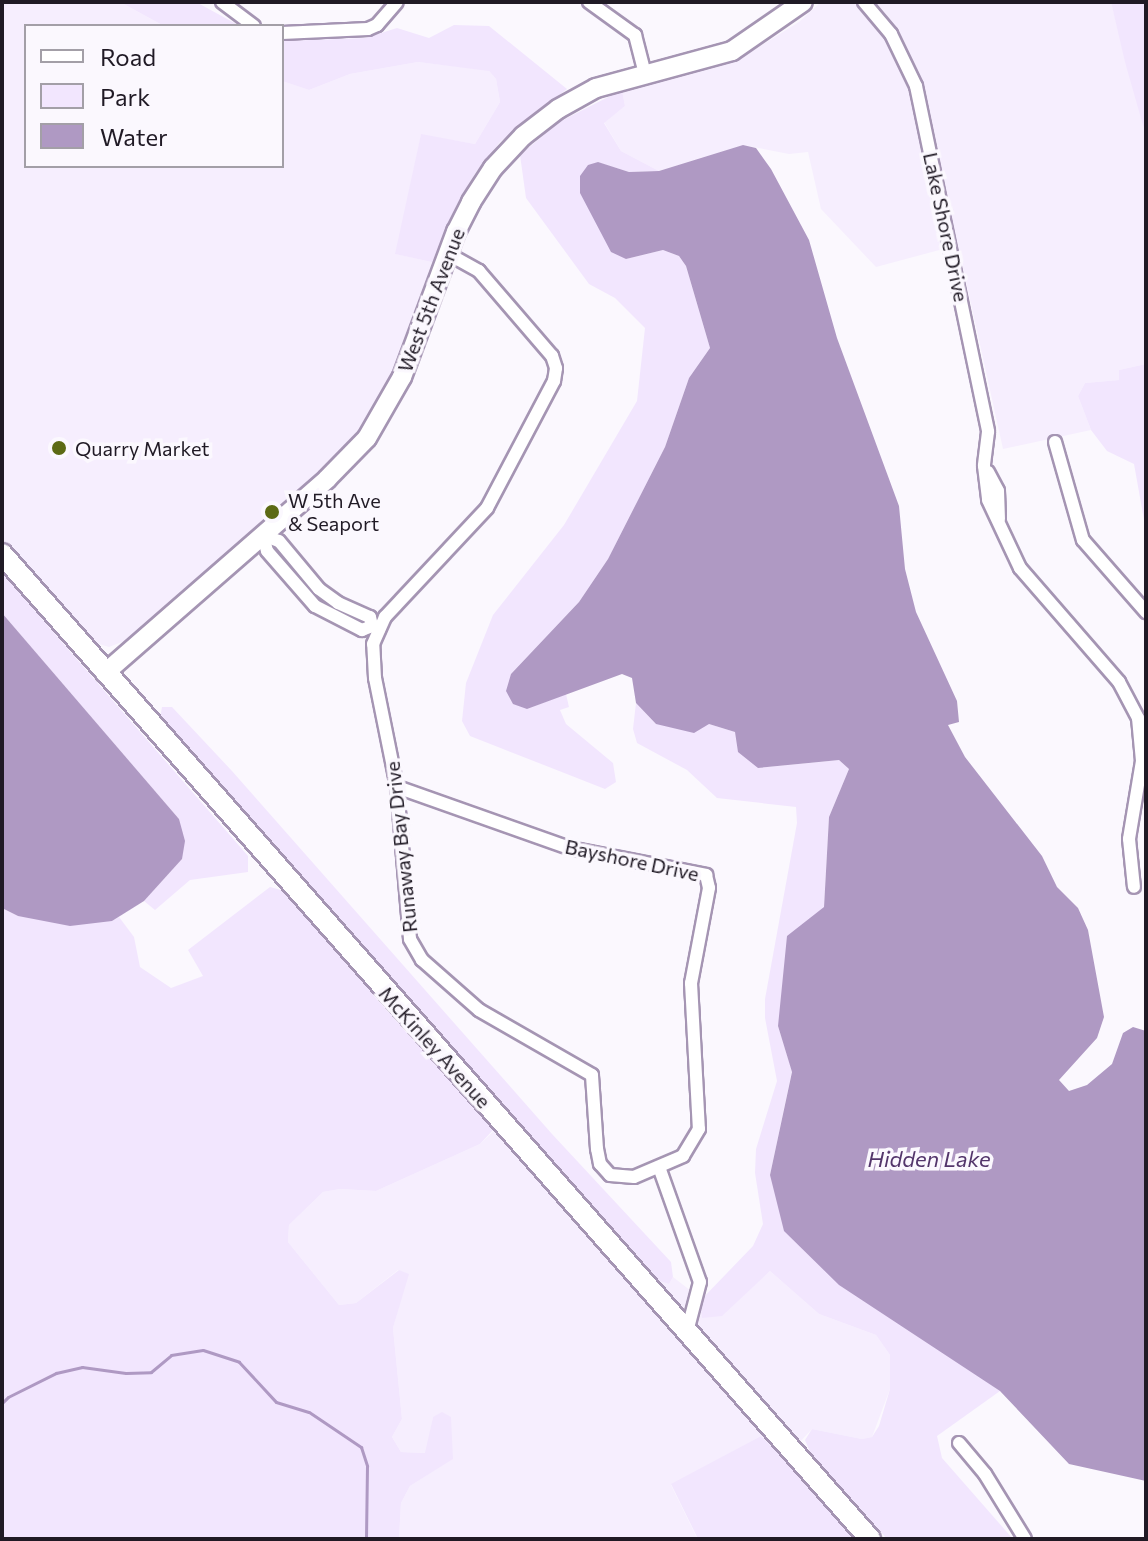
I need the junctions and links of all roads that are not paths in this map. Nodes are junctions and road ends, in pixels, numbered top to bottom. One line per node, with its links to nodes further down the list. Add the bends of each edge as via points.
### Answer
1 (222, 2): 6 (street)
2 (397, 2): 7 (street, via 368,29)
3 (589, 2): 8 (street, via 635,35)
4 (803, 2): 8 (main road, West 5th Avenue, via 732,51)
5 (864, 2): 16 (street, Lake Shore Drive, via 891,34 916,86 988,432 984,466 998,491 999,519 1020,568 1036,590)
6 (251, 24)
7 (284, 33)
8 (645, 74): 9 (main road, West 5th Avenue, via 596,88 523,136 481,185)
9 (448, 254): 11 (main road, West 5th Avenue, via 402,377 379,421 327,479); 14 (street, Runaway Bay Drive, via 479,271 552,356 554,381 487,508)
10 (1055, 442): 13 (street, via 1083,540)
11 (263, 535): 14 (street, via 279,541 319,589 370,617); 15 (main road, West 5th Avenue)
12 (2, 554): 15 (main road, McKinley Avenue)
13 (1146, 612)
14 (375, 628): 17 (street, Runaway Bay Drive, via 371,653)
15 (105, 673): 20 (main road, McKinley Avenue)
16 (1140, 701): 18 (street, Lake Shore Drive, via 1142,761 1129,839)
17 (397, 787): 19 (street, Runaway Bay Drive, via 414,951 479,1010 592,1075 597,1149 600,1164 610,1175 634,1177); 19 (street, Bayshore Drive, via 569,848 706,875 709,888 691,983 699,1129 683,1156)
18 (1134, 887)
19 (659, 1167): 20 (street, via 700,1282)
20 (687, 1332): 22 (main road, McKinley Avenue)
21 (959, 1443): 23 (street)
22 (870, 1539)
23 (1025, 1539)

